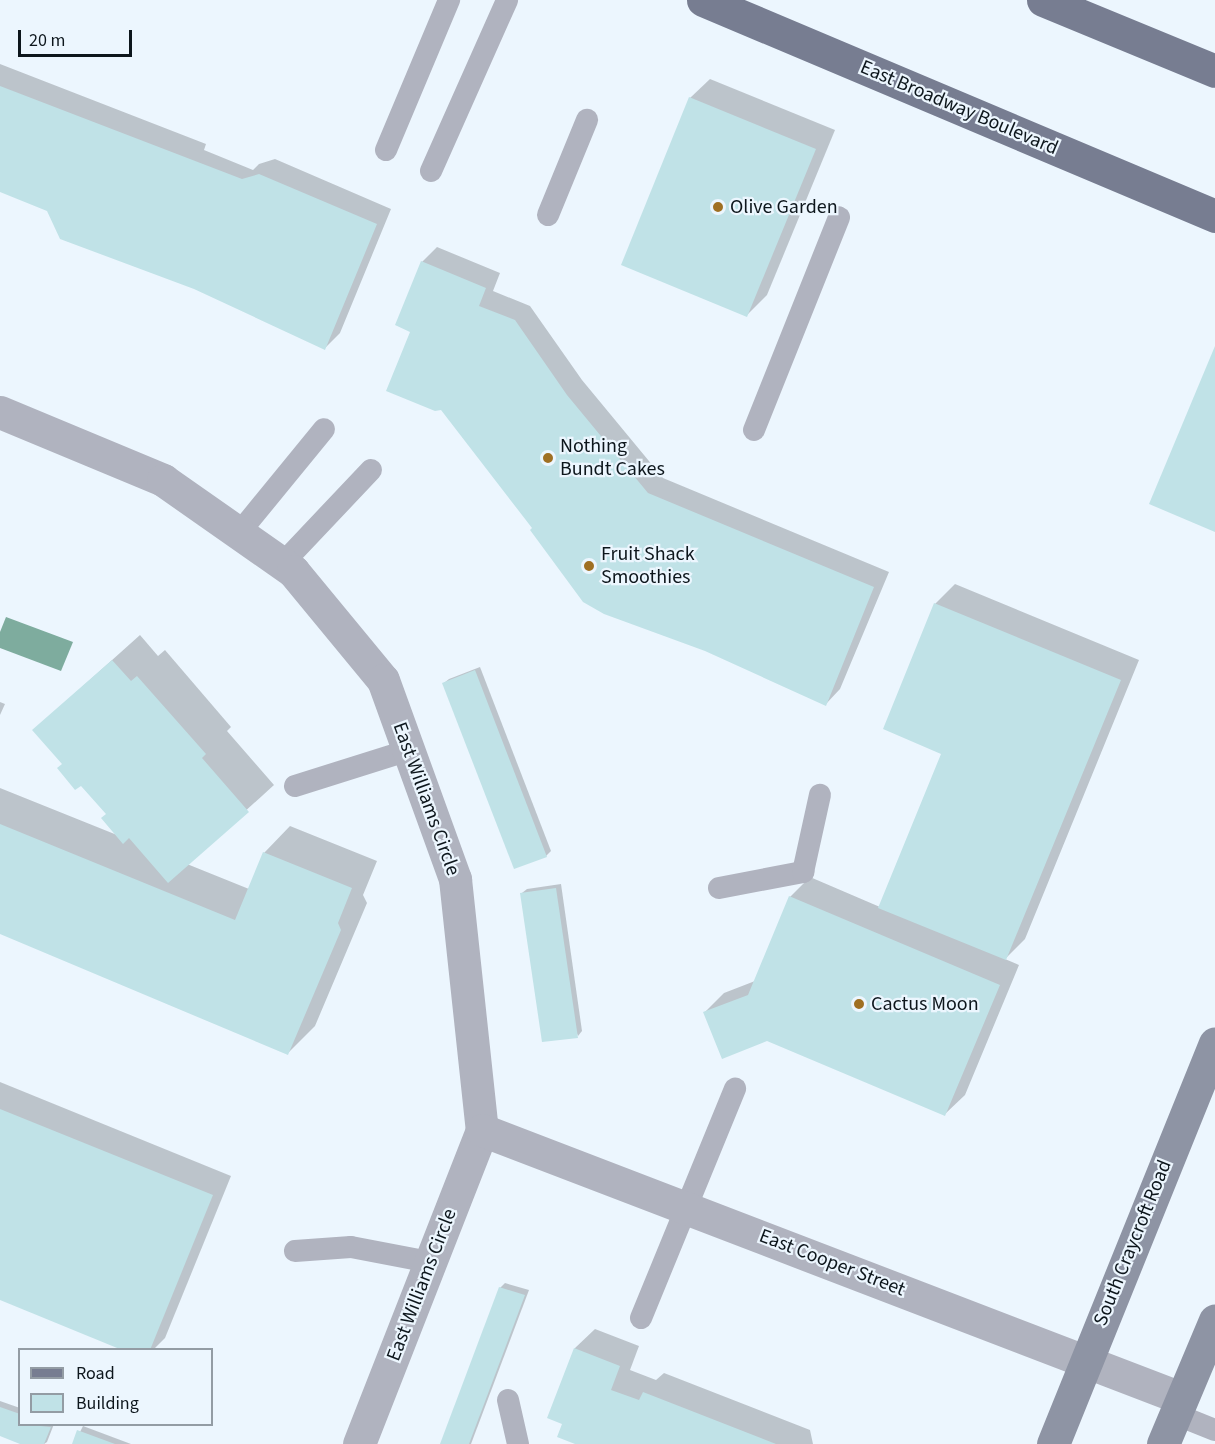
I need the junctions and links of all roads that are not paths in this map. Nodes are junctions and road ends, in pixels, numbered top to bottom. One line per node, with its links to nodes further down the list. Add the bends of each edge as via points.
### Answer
1 (449, 0): 7 (lane)
2 (507, 0): 8 (lane)
3 (703, 0): 10 (main road, East Broadway Boulevard)
4 (1043, 0): 5 (main road)
5 (1213, 64)
6 (587, 120): 9 (lane)
7 (386, 150)
8 (431, 171)
9 (548, 215)
10 (1215, 216)
11 (839, 217): 14 (lane)
12 (0, 412): 16 (street, East Williams Circle, via 163,480)
13 (324, 429): 16 (lane)
14 (754, 430)
15 (371, 470): 17 (lane)
16 (239, 533): 17 (street, East Williams Circle)
17 (283, 563): 18 (street, East Williams Circle, via 383,680)
18 (409, 750): 19 (lane); 24 (street, East Williams Circle, via 455,879)
19 (296, 786)
20 (820, 795): 21 (lane, via 803,872)
21 (719, 888)
22 (1215, 1043): 30 (main road, South Craycroft Road)
23 (735, 1089): 25 (lane)
24 (482, 1130): 25 (street, East Cooper Street); 27 (street, East Williams Circle)
25 (687, 1208): 28 (lane); 30 (street, East Cooper Street)
26 (295, 1251): 27 (lane, via 351,1247)
27 (430, 1262): 34 (street, East Williams Circle)
28 (641, 1318)
29 (1212, 1336): 32 (main road)
30 (1086, 1360): 32 (street, East Cooper Street); 36 (main road, South Craycroft Road)
31 (508, 1400): 35 (lane)
32 (1178, 1406): 33 (lane); 37 (main road)
33 (1215, 1430)
34 (359, 1444)
35 (518, 1444)
36 (1053, 1444)
37 (1163, 1444)

